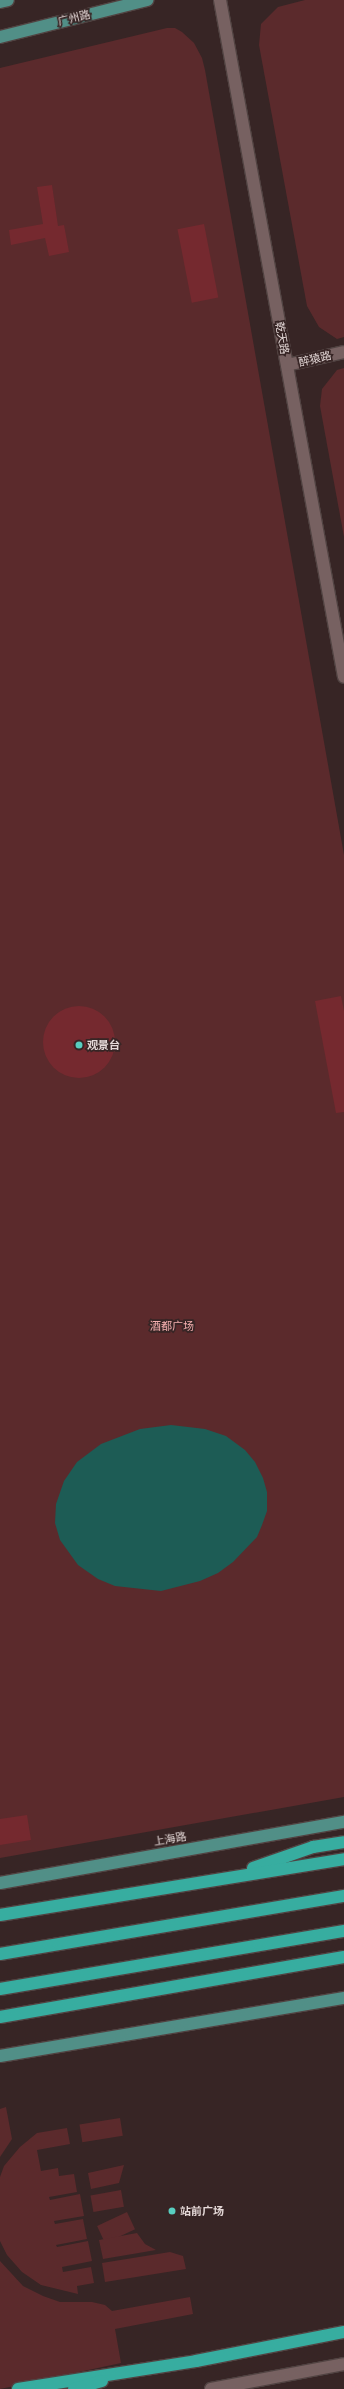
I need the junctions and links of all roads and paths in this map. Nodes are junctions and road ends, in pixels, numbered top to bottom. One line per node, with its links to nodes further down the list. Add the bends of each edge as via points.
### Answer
1 (8, 0): 4 (main road)
2 (147, 0): 5 (main road, 广州路)
3 (220, 0): 7 (street, 乾天路)
4 (0, 2)
5 (0, 37)
6 (344, 352): 7 (street, 醉猿路)
7 (287, 365): 8 (street, 乾天路)
8 (344, 677)
9 (344, 1822): 13 (main road, 上海路)
10 (344, 1842): 12 (highway, via 313,1847)
11 (344, 1859): 12 (highway)
12 (221, 1879): 15 (highway)
13 (0, 1883)
14 (344, 1896): 17 (highway)
15 (0, 1915)
16 (344, 1931): 19 (highway)
17 (0, 1954)
18 (344, 1957): 21 (highway)
19 (0, 1989)
20 (344, 1998): 22 (main road)
21 (0, 2017)
22 (0, 2056)
23 (344, 2332): 24 (highway)
24 (196, 2361): 26 (highway); 27 (highway)
25 (344, 2364): 28 (street)
26 (18, 2389)
27 (74, 2389)
28 (211, 2389)

